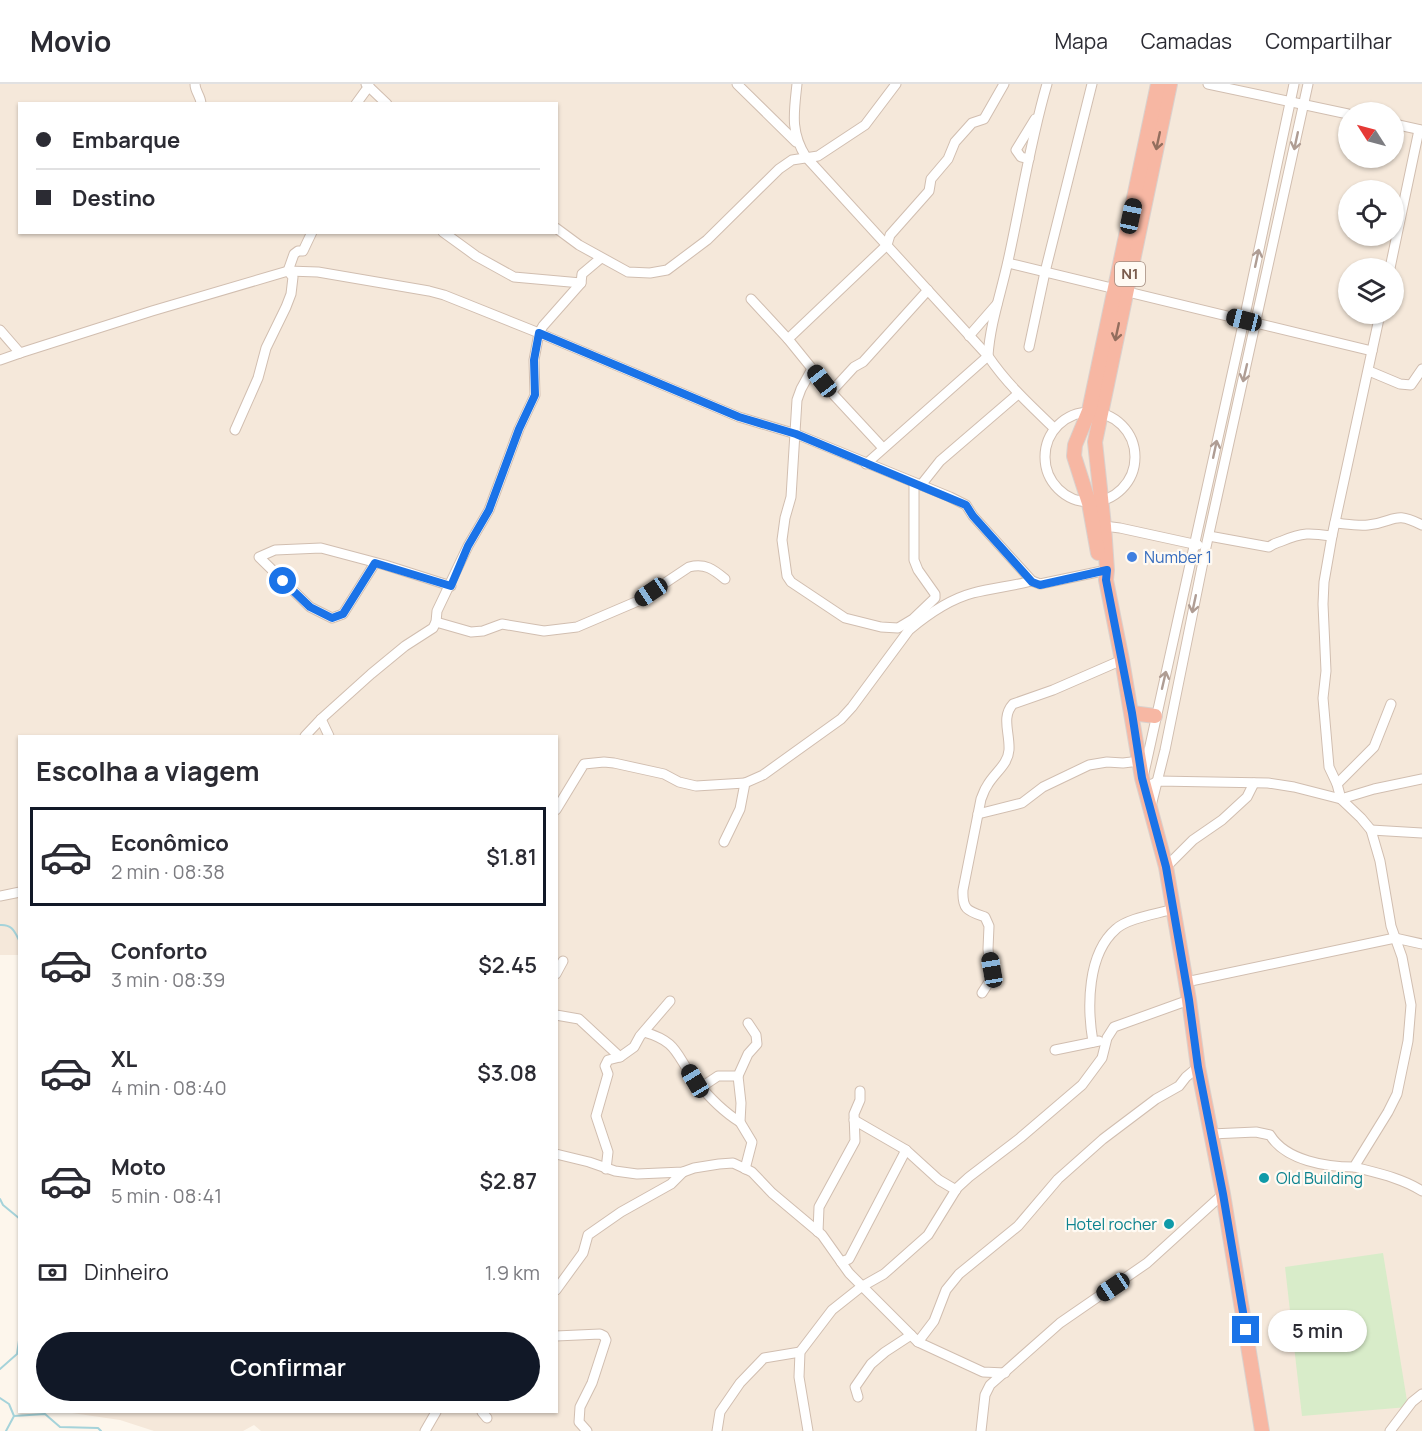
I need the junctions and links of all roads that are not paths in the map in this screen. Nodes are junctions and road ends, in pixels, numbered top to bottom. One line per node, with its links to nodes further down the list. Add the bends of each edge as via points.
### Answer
1 (195, 84): 15 (street)
2 (737, 84): 23 (street)
3 (797, 84): 23 (street)
4 (896, 84): 24 (street, via 865,125 818,156)
5 (1004, 84): 29 (street, via 984,119 972,123 955,142 929,191 890,235)
6 (1047, 84): 20 (street)
7 (1092, 84): 34 (street)
8 (1158, 84): 37 (highway, N1)
9 (1170, 84): 37 (highway, N1, one-way to 37)
10 (1208, 84): 14 (street)
11 (1294, 84): 14 (street)
12 (1308, 84): 18 (street)
13 (367, 85): 16 (street); 17 (street)
14 (1290, 101): 18 (street); 40 (street, one-way to 14)
15 (201, 102)
16 (357, 102)
17 (385, 102)
18 (1304, 104): 19 (street); 41 (street, one-way to 41)
19 (1338, 112)
20 (1039, 113): 25 (street); 25 (street, via 1016,150)
21 (1404, 126): 22 (street)
22 (1420, 130): 31 (street)
23 (796, 142): 24 (street)
24 (806, 157): 29 (street); 30 (street, via 779,169 707,240 667,270 628,272)
25 (1029, 159): 32 (street)
26 (558, 229): 30 (street)
27 (311, 234): 33 (street, via 303,251 294,254)
28 (446, 234): 35 (street, via 514,277)
29 (887, 245): 36 (street); 46 (street)
30 (602, 258): 35 (street, via 582,274)
31 (1392, 258)
32 (1008, 263): 34 (street); 39 (street)
33 (288, 271): 44 (street, via 318,272 431,291); 49 (street); 63 (street, via 293,278 291,294)
34 (1045, 272): 37 (street); 47 (street)
35 (581, 283): 44 (street)
36 (928, 290): 45 (street); 57 (street)
37 (1120, 290): 40 (street); 61 (highway, N1)
38 (751, 299): 46 (street)
39 (998, 302): 45 (street); 50 (street)
40 (1244, 320): 41 (street); 59 (street)
41 (1256, 324): 48 (street); 60 (street, one-way to 60)
42 (1378, 324): 48 (street)
43 (0, 330): 49 (street)
44 (539, 333): 64 (street, via 739,417); 88 (street, via 534,360 535,395 489,510)
45 (969, 336): 50 (street)
46 (788, 339): 52 (street)
47 (1029, 347)
48 (1372, 351): 54 (street)
49 (20, 353): 51 (street)
50 (988, 356): 58 (street); 67 (street)
51 (0, 360)
52 (812, 369): 57 (street); 64 (street, via 797,400)
53 (1422, 369): 55 (street)
54 (1369, 371): 55 (street); 75 (street)
55 (1411, 385): 56 (street)
56 (1422, 386)
57 (831, 392): 67 (street)
58 (1018, 394): 62 (street); 73 (street)
59 (1226, 397): 60 (street); 71 (street, one-way to 59)
60 (1239, 399): 72 (street)
61 (1095, 412): 62 (street, via 1068,417); 65 (highway, N1); 66 (highway, N1); 74 (street, via 1122,424 1135,452 1128,482 1113,496)
62 (1054, 428): 74 (street, via 1045,452 1049,477 1067,496)
63 (235, 430)
64 (796, 434): 68 (street); 73 (street, via 791,497 782,540 787,576 845,618 898,628 935,598 914,560)
65 (1078, 441): 66 (highway); 69 (highway, N1, via 1074,451)
66 (1095, 442): 70 (highway, N1)
67 (883, 448): 68 (street)
68 (866, 464): 73 (street)
69 (1076, 465): 70 (highway); 74 (highway, N1)
70 (1096, 465): 74 (highway, N1)
71 (1208, 478): 72 (street); 80 (street)
72 (1221, 481): 78 (street)
73 (918, 484): 85 (street, via 966,505)
74 (1095, 502): 77 (highway, N1); 83 (highway, N1)
75 (1335, 523): 76 (street, via 1366,525 1400,517); 79 (street)
76 (1422, 525)
77 (1104, 526): 80 (street); 83 (highway, N1)
78 (1209, 536): 79 (street, via 1269,548 1295,535); 81 (street)
79 (1332, 536): 103 (street, via 1324,593 1323,698 1329,767)
80 (1194, 544): 81 (street); 86 (street)
81 (1206, 547): 87 (street)
82 (375, 563): 82 (street, via 321,548 275,550 259,557 310,607 332,618 343,614); 88 (street)
83 (1104, 574): 85 (street, via 1040,585); 90 (highway, N1)
84 (725, 579): 89 (street, via 713,568 689,567 638,601 577,627 544,631 501,624 471,632)
85 (1032, 582): 100 (street, via 973,593 919,621 841,719)
86 (1187, 582): 87 (street); 93 (street, one-way to 86)
87 (1199, 585): 99 (street, one-way to 99)
88 (451, 586): 89 (street, via 437,611)
89 (436, 622): 94 (street, via 429,632 405,646)
90 (1122, 660): 92 (highway, N1); 107 (street, via 1013,704 1006,714 1006,762 986,786)
91 (1391, 704): 103 (street, via 1374,747)
92 (1132, 713): 93 (highway); 97 (highway, N1)
93 (1155, 716): 101 (street)
94 (321, 719): 95 (street); 96 (street)
95 (307, 735)
96 (329, 735)
97 (1140, 761): 101 (highway, N1); 107 (street, via 1089,765 1043,787 1022,803)
98 (1422, 779): 104 (street)
99 (1158, 781): 101 (street); 102 (street); 106 (street)
100 (746, 783): 105 (street, via 687,785 664,774 614,763 584,764); 110 (street, via 740,809)
101 (1144, 783): 106 (highway, N1)
102 (1254, 783): 104 (street); 111 (street, via 1247,797)
103 (1337, 784): 104 (street)
104 (1341, 800): 108 (street)
105 (558, 807)
106 (1149, 809): 111 (highway, N1)
107 (978, 814): 120 (street, via 962,901 969,911 985,917 989,926 991,979)
108 (1371, 830): 109 (street); 115 (street)
109 (1422, 833)
110 (724, 842)
111 (1166, 867): 114 (highway, N1)
112 (18, 892): 113 (street)
113 (0, 896)
114 (1173, 909): 119 (highway, N1); 127 (street, via 1119,927 1098,952 1092,983)
115 (1395, 938): 116 (street); 119 (street); 139 (street, via 1411,1005 1403,1068 1389,1112)
116 (1422, 944)
117 (563, 961): 118 (street)
118 (558, 970)
119 (1186, 982): 121 (highway, N1)
120 (982, 993)
121 (1189, 1000): 126 (street, via 1118,1024); 130 (highway, N1)
122 (670, 1001): 125 (street)
123 (558, 1015): 129 (street, via 579,1019)
124 (748, 1023): 131 (street, via 757,1044)
125 (644, 1032): 129 (street, via 634,1047); 132 (street, via 673,1047)
126 (1107, 1038): 127 (street); 143 (street, via 1102,1058 1082,1085)
127 (1093, 1042): 128 (street)
128 (1055, 1050)
129 (620, 1056): 140 (street, via 604,1066 608,1074 597,1116 609,1152)
130 (1198, 1067): 136 (highway, N1); 151 (street, via 1179,1086 1102,1139 1058,1179 1018,1226 960,1274 946,1290 934,1321)
131 (738, 1076): 132 (street, via 717,1076); 135 (street)
132 (702, 1086): 135 (street, via 722,1111)
133 (860, 1091): 134 (street)
134 (854, 1120): 137 (street); 146 (street, via 855,1141 819,1207)
135 (740, 1122): 141 (street, via 752,1142)
136 (1211, 1134): 139 (street, via 1270,1135 1275,1144 1315,1164); 145 (highway, N1)
137 (906, 1150): 143 (street); 147 (street, via 849,1259)
138 (558, 1155): 140 (street)
139 (1354, 1167): 144 (street)
140 (606, 1168): 142 (street, via 637,1174)
141 (745, 1169): 142 (street, via 733,1163); 146 (street)
142 (683, 1172): 148 (street, via 671,1184 588,1235 583,1253)
143 (956, 1190): 149 (street, via 928,1235 884,1274)
144 (1422, 1191)
145 (1223, 1194): 153 (street, via 1147,1263 1060,1323); 163 (highway, N1)
146 (818, 1232): 147 (street)
147 (841, 1262): 149 (street)
148 (558, 1287)
149 (861, 1287): 151 (street); 152 (street, via 832,1310)
150 (558, 1336): 159 (street, via 600,1334 606,1340 580,1407 579,1422)
151 (915, 1338): 153 (street, via 983,1372); 155 (street, via 885,1352 866,1370 855,1388)
152 (800, 1352): 160 (street, via 764,1358 720,1412); 161 (street, via 799,1377)
153 (1005, 1373): 157 (street, via 990,1385 985,1395)
154 (1422, 1394): 164 (street)
155 (858, 1397)
156 (435, 1413): 158 (street)
157 (981, 1426): 162 (street)
158 (425, 1431)
159 (587, 1431)
160 (717, 1431)
161 (808, 1431)
162 (970, 1431)
163 (1262, 1431)
164 (1390, 1431)

